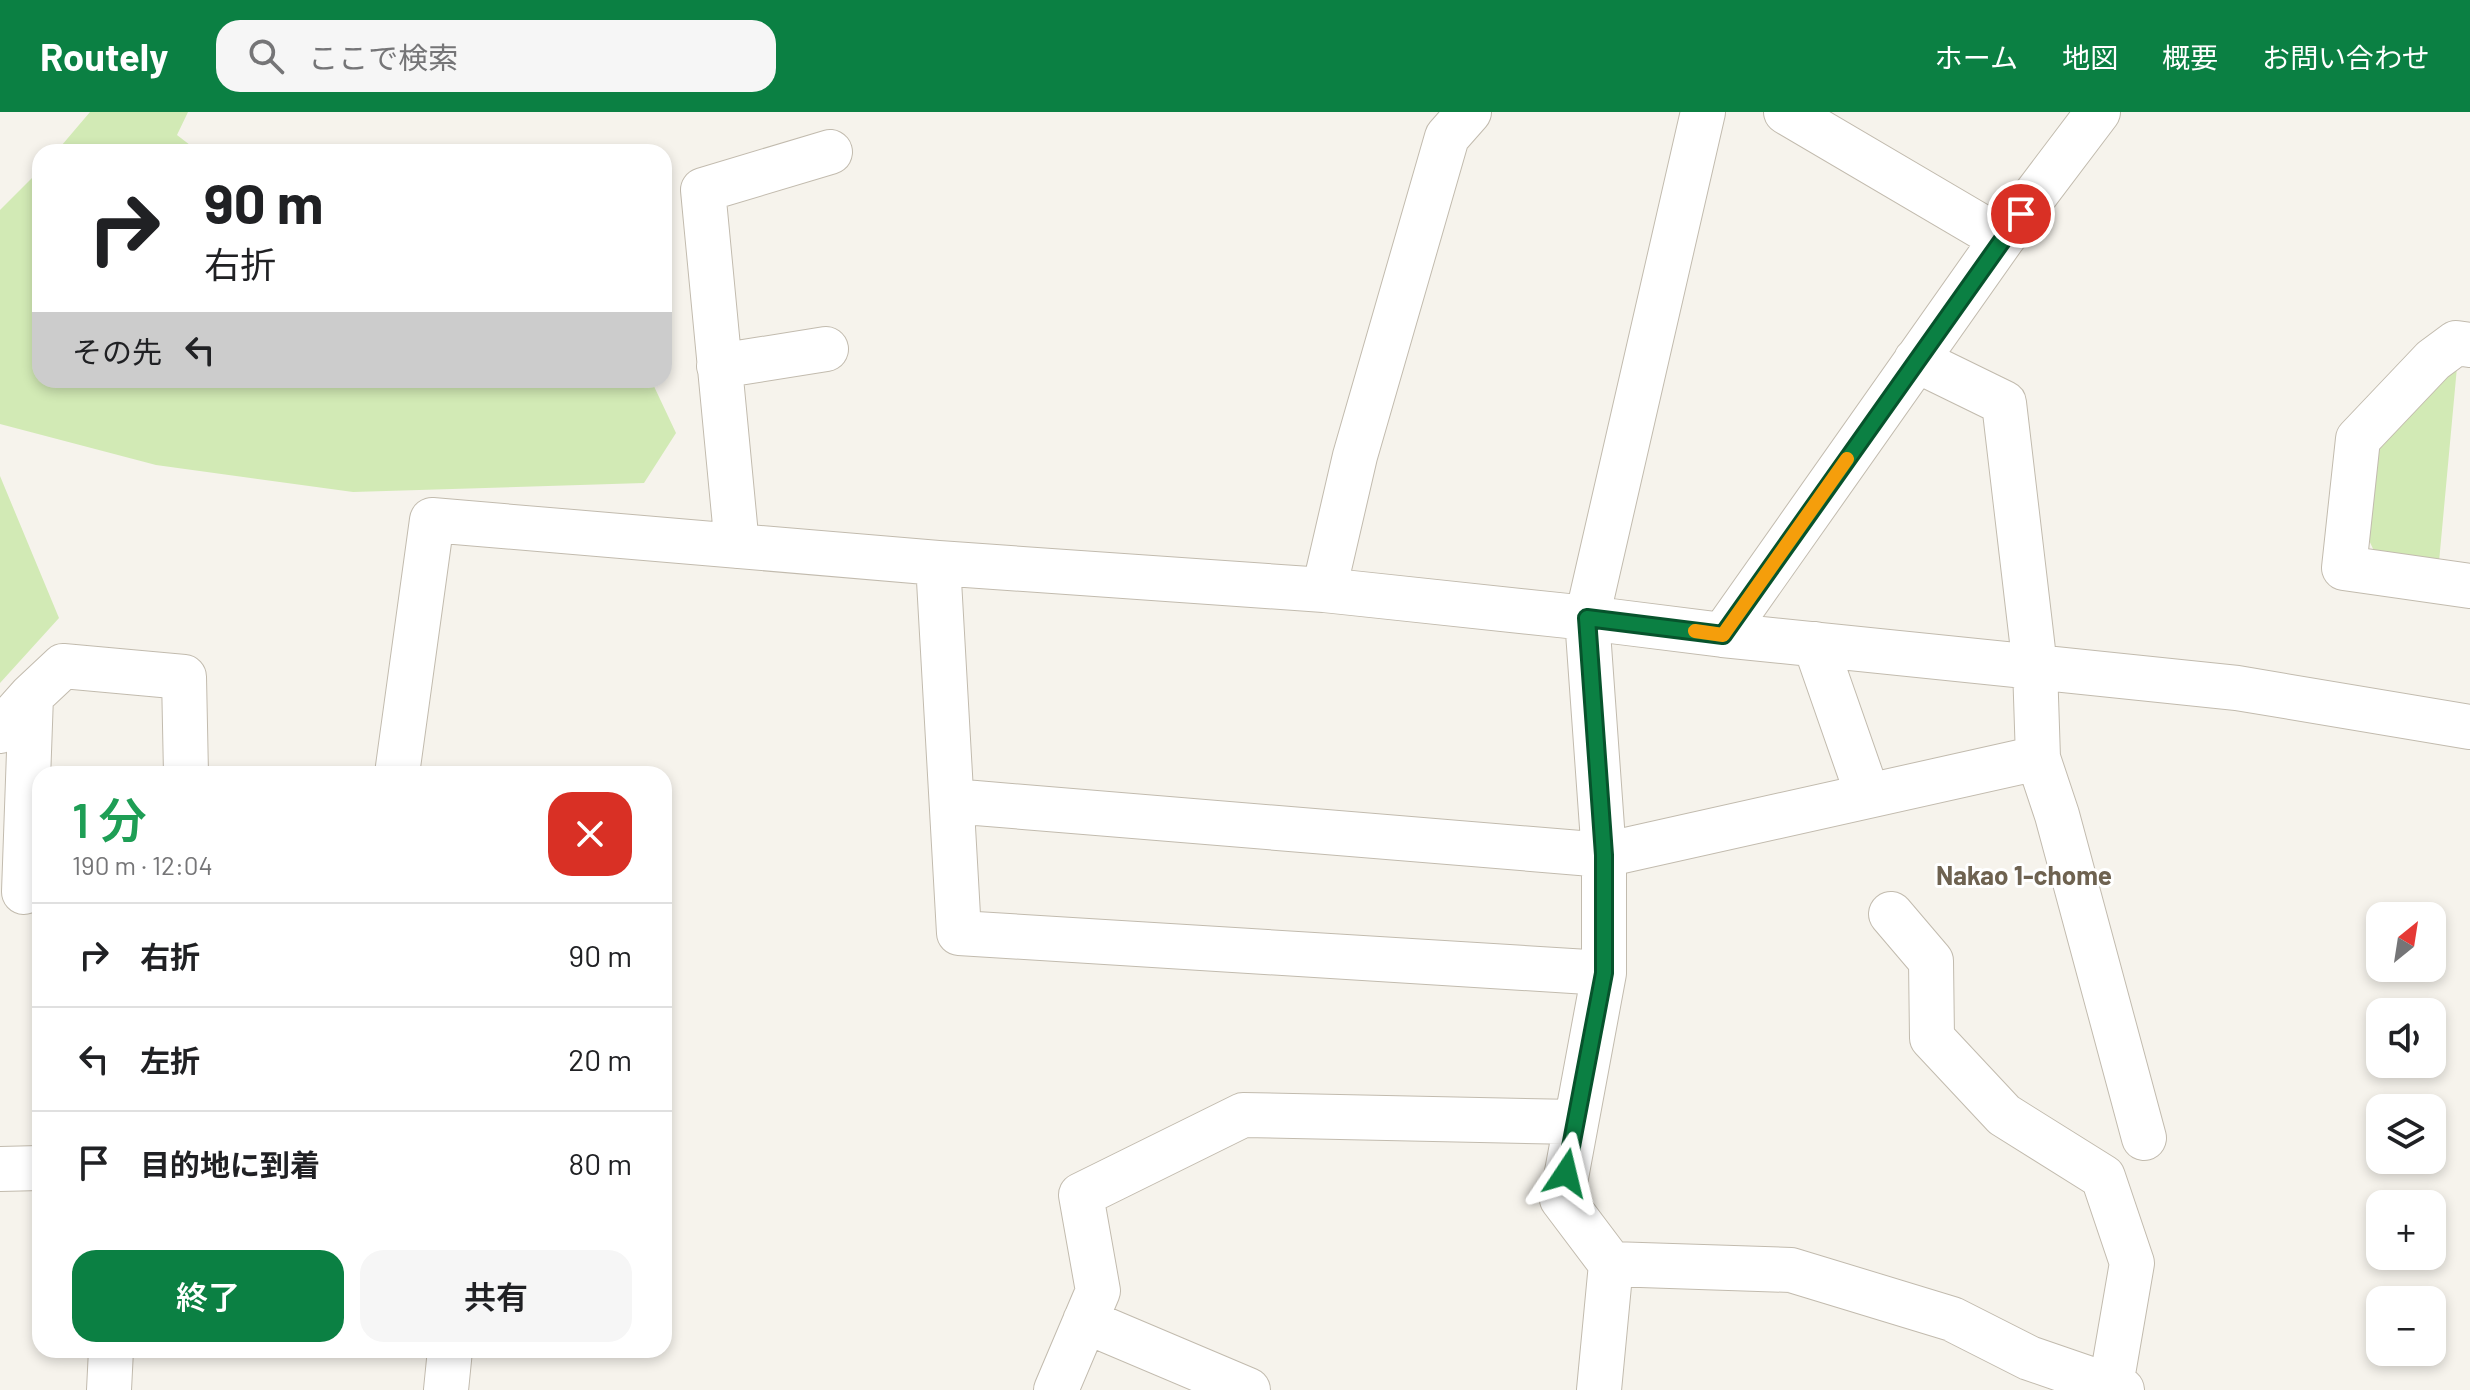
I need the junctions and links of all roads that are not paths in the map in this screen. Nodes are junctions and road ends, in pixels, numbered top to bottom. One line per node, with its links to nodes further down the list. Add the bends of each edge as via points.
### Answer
1 (1469, 112): 14 (street, via 1447,137 1355,456)
2 (1703, 112): 15 (street)
3 (1786, 112): 6 (street)
4 (2098, 112): 6 (street)
5 (830, 152): 10 (street, via 703,190)
6 (2002, 239): 9 (street)
7 (2470, 345): 13 (street, via 2456,343 2433,360 2358,439 2344,568)
8 (826, 349): 10 (street)
9 (1916, 360): 16 (street); 18 (street, via 2004,403)
10 (719, 366): 11 (street)
11 (737, 546): 12 (street); 24 (street, via 432,520)
12 (938, 563): 14 (street); 26 (street)
13 (2470, 586)
14 (1324, 590): 15 (street)
15 (1587, 618): 16 (street); 27 (street)
16 (1723, 635): 17 (street)
17 (1815, 644): 18 (street); 25 (street)
18 (2035, 667): 20 (street, via 2237,688); 22 (street)
19 (31, 696): 21 (street); 23 (street, via 63,666 184,677); 28 (street)
20 (2470, 727)
21 (0, 731)
22 (2038, 758): 25 (street); 32 (street)
23 (186, 766)
24 (398, 766)
25 (1868, 796): 27 (street)
26 (952, 801): 27 (street); 30 (street, via 959,933)
27 (1604, 855): 30 (street)
28 (24, 892)
29 (1891, 914): 39 (street, via 1931,961 1932,1038 2004,1115 2103,1177 2132,1263)
30 (1604, 973): 31 (street)
31 (1576, 1122): 35 (street, via 1562,1199); 36 (street, via 1243,1115 1081,1195 1098,1291)
32 (2144, 1138)
33 (32, 1168): 34 (street)
34 (0, 1169)
35 (1611, 1264): 39 (street, via 1791,1270 1952,1319 2029,1358); 44 (street)
36 (1085, 1321): 42 (street); 43 (street)
37 (111, 1358): 40 (street)
38 (449, 1358): 41 (street)
39 (2117, 1388)
40 (109, 1390)
41 (446, 1390)
42 (1056, 1390)
43 (1248, 1390)
44 (1599, 1390)

